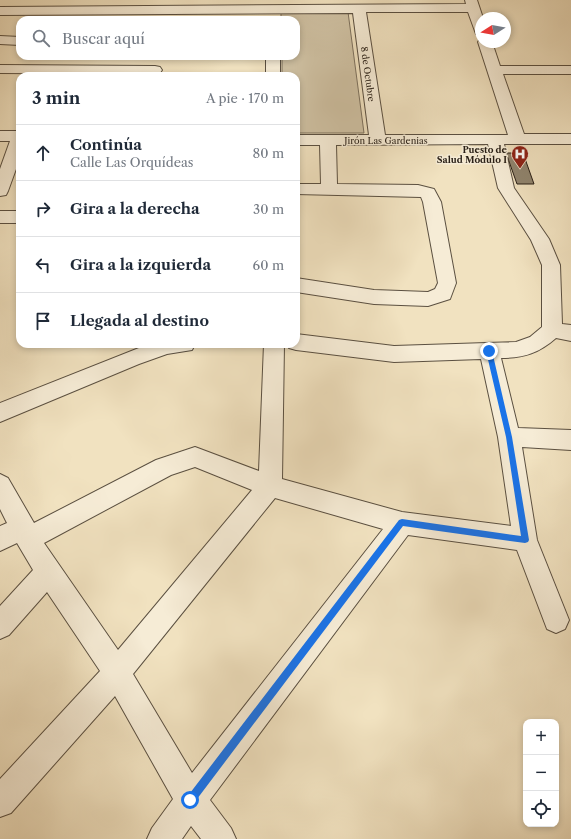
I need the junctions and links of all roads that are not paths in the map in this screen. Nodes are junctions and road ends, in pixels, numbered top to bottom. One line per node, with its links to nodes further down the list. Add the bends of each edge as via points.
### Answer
1 (472, 4): 3 (street)
2 (3, 8): 4 (street)
3 (359, 9): 5 (street); 23 (street, 8 de Octubre)
4 (167, 10): 5 (street)
5 (273, 15)
6 (0, 40): 7 (street)
7 (16, 41)
8 (487, 48): 13 (street)
9 (273, 60): 17 (street)
10 (88, 63): 11 (street); 16 (street)
11 (156, 67)
12 (0, 69): 15 (street)
13 (494, 70): 14 (street); 25 (street)
14 (571, 70)
15 (32, 72)
16 (48, 72)
17 (273, 72)
18 (0, 136): 19 (street)
19 (16, 136)
20 (571, 139): 25 (street, Jirón Las Gardenias)
21 (300, 140): 22 (street, Jirón Las Gardenias)
22 (328, 140): 23 (street, Jirón Las Gardenias); 28 (street)
23 (378, 140): 24 (street, Jirón Las Gardenias)
24 (495, 140): 25 (street, Jirón Las Gardenias); 33 (street, via 506,188 540,239 551,265)
25 (518, 140)
26 (16, 147): 29 (street)
27 (300, 190): 28 (street)
28 (329, 190): 32 (street, via 418,190 428,193 432,202 447,283 443,294 428,299 374,297)
29 (0, 191)
30 (0, 217): 31 (street)
31 (16, 217)
32 (300, 287)
33 (552, 330): 34 (street); 38 (street, via 537,343 517,350)
34 (571, 334)
35 (300, 342): 38 (street, via 394,354)
36 (160, 348): 39 (street)
37 (274, 348): 43 (street)
38 (489, 351): 40 (street)
39 (0, 413)
40 (509, 437): 41 (street); 46 (street)
41 (571, 440)
42 (0, 485): 45 (street)
43 (270, 486): 44 (street); 45 (street, via 195,457 164,467); 50 (street)
44 (402, 523): 46 (street); 51 (street)
45 (17, 535): 47 (street)
46 (525, 540): 48 (street)
47 (48, 572): 49 (street); 50 (street)
48 (556, 620)
49 (0, 626)
50 (117, 673): 51 (street); 52 (street)
51 (190, 800): 53 (street); 54 (street)
52 (0, 802)
53 (163, 839)
54 (220, 839)

